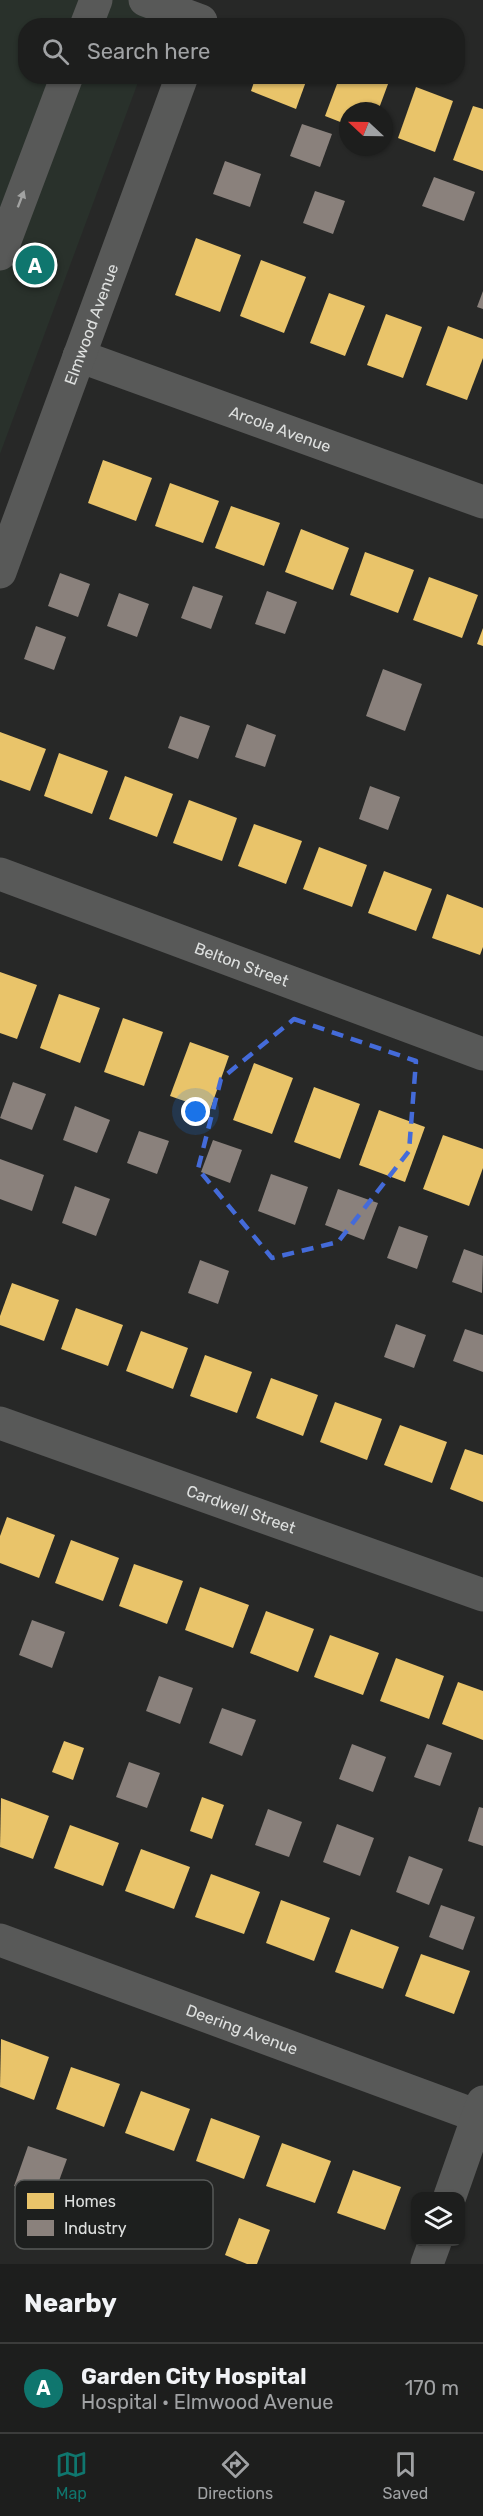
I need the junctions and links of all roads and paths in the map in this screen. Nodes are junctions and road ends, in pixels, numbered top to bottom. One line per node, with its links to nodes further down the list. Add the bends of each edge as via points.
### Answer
1 (96, 0): 4 (street)
2 (145, 0): 3 (street)
3 (203, 16)
4 (89, 18)
5 (64, 84): 7 (street, one-way to 5)
6 (179, 84): 8 (street, Elmwood Avenue)
7 (0, 254)
8 (79, 356): 9 (street, Arcola Avenue); 10 (street, Elmwood Avenue)
9 (483, 502)
10 (0, 572)
11 (0, 873): 12 (street, Belton Street)
12 (483, 1054)
13 (0, 1424): 14 (street, Cardwell Street)
14 (483, 1595)
15 (0, 1940): 16 (street, Deering Avenue)
16 (481, 2112): 17 (street)
17 (451, 2192)
18 (433, 2246): 19 (street)
19 (427, 2264)

